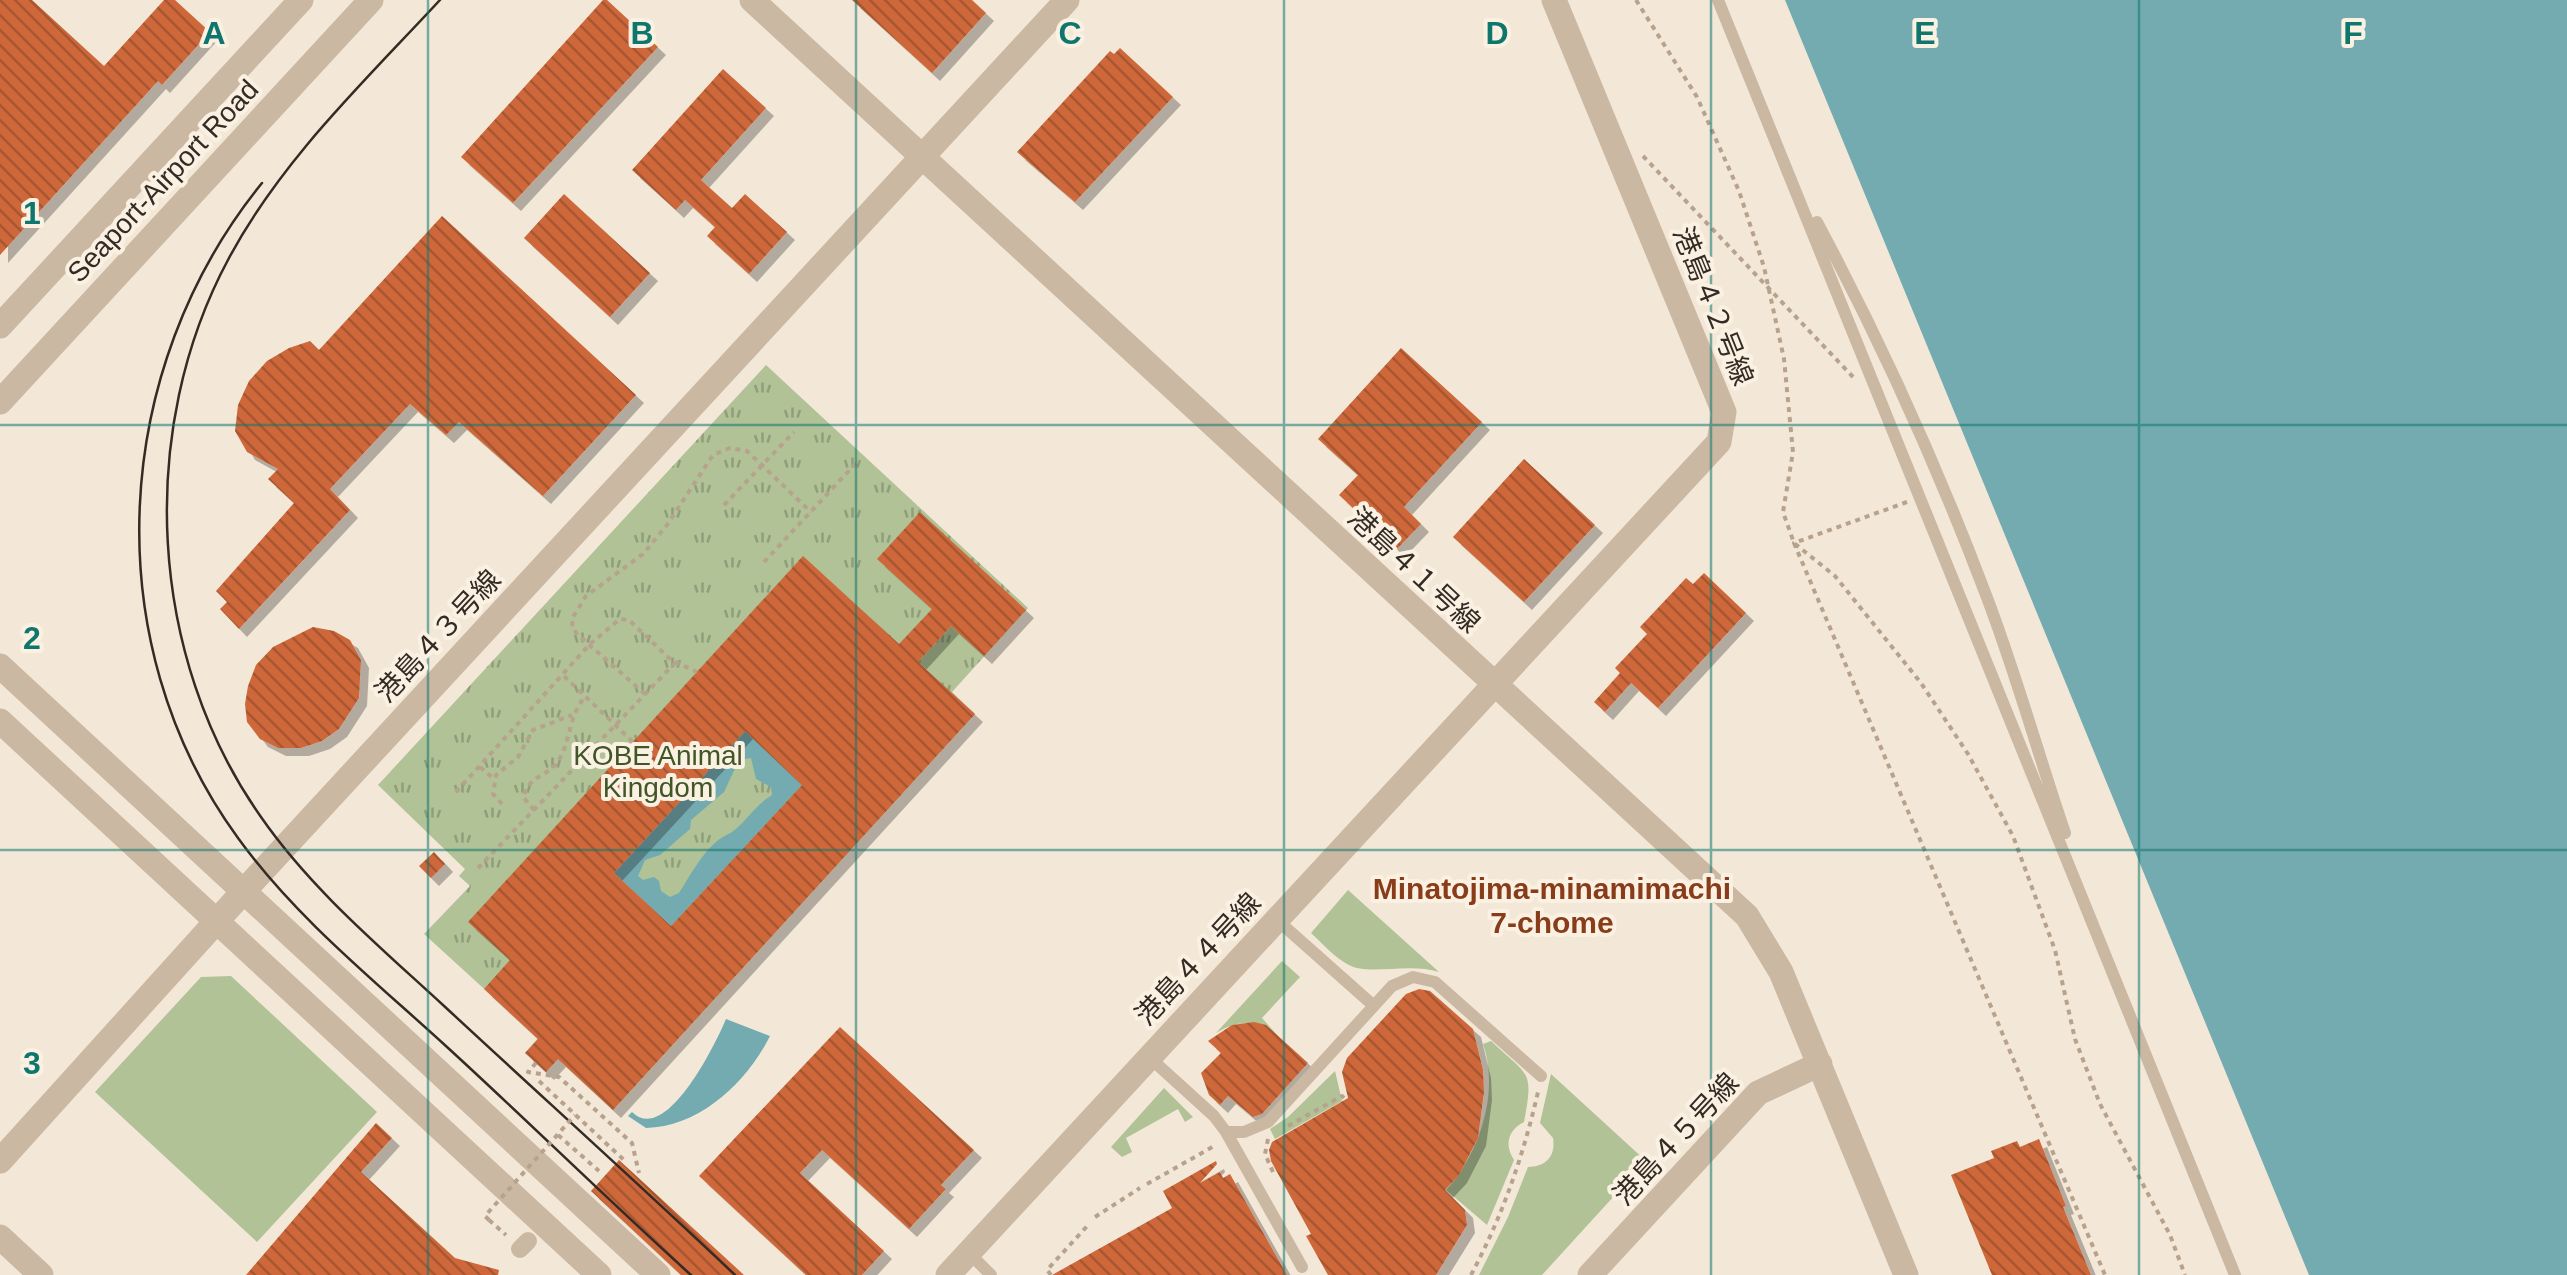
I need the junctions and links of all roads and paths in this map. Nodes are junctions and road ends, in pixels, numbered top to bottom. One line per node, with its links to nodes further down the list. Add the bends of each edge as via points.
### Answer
1 (301, 0): 12 (street, Seaport-Airport Road)
2 (371, 0): 14 (street, Seaport-Airport Road)
3 (752, 0): 9 (street, 港島４１号線)
4 (1067, 0): 9 (street)
5 (1554, 0): 28 (street, 港島４２号線, via 1724,412 1719,442)
6 (1636, 0): 11 (path, via 1698,97 1739,191)
7 (1718, 0): 10 (lane)
8 (1638, 150): 11 (path)
9 (923, 156): 28 (street, 港島４１号線); 41 (street, 港島４３号線)
10 (1785, 164): 18 (lane); 44 (lane, via 1950,503)
11 (1770, 292): 13 (path); 21 (path, via 1793,452 1782,512)
12 (0, 326)
13 (1859, 383)
14 (0, 402)
15 (794, 432): 17 (path)
16 (858, 461): 20 (path)
17 (761, 465): 19 (path); 20 (path); 23 (path, via 738,447 714,455 643,554 586,596 572,622)
18 (1920, 497): 21 (path); 44 (lane)
19 (724, 506)
20 (811, 512): 22 (path)
21 (1794, 543): 79 (path); 80 (path, via 1835,576 1921,683 2013,836 2055,950 2094,1090)
22 (764, 562)
23 (590, 644): 24 (path, via 627,619); 27 (path); 29 (path)
24 (676, 662): 26 (path); 29 (path)
25 (0, 666): 41 (street)
26 (697, 672)
27 (563, 675): 30 (path); 35 (path)
28 (1495, 686): 42 (street, 港島４４号線); 48 (street, 港島４１号線, via 1747,916 1782,972)
29 (645, 694): 33 (path)
30 (585, 697): 31 (path); 33 (path)
31 (572, 715): 36 (path, via 532,730 518,757); 39 (path, via 558,762 534,778 522,797)
32 (0, 721): 43 (street)
33 (615, 726): 34 (path); 39 (path)
34 (633, 742)
35 (480, 767): 36 (path); 37 (path)
36 (494, 779): 38 (path, via 493,794)
37 (456, 792)
38 (502, 804)
39 (534, 810): 40 (path)
40 (478, 868)
41 (243, 892): 43 (street, 港島４３号線); 72 (street)
42 (1276, 919): 45 (lane); 46 (street, 港島４４号線)
43 (216, 921): 57 (street, 港島４３号線); 71 (street)
44 (2107, 958): 81 (lane)
45 (1374, 1006): 49 (lane, via 1398,982 1428,978); 56 (lane, via 1268,1122)
46 (1149, 1057): 56 (lane); 68 (street, 港島４４号線)
47 (536, 1063): 61 (path, via 528,1072 559,1078 632,1143)
48 (1820, 1064): 77 (street, 港島４５号線, via 1758,1093); 78 (street, 港島４１号線)
49 (1541, 1076): 76 (path, via 1524,1150)
50 (538, 1082): 52 (path)
51 (1344, 1098): 53 (path)
52 (575, 1115): 54 (path, bridge); 58 (path)
53 (1284, 1128)
54 (558, 1135): 59 (path); 67 (path, bridge, via 485,1216)
55 (1270, 1136): 60 (path, via 1264,1150)
56 (1229, 1138): 62 (path); 69 (lane)
57 (0, 1160)
58 (624, 1160)
59 (599, 1171)
60 (1273, 1172)
61 (639, 1173)
62 (1147, 1184)
63 (1140, 1188): 64 (path)
64 (1095, 1217)
65 (1089, 1224): 75 (path, via 1046,1270)
66 (0, 1237): 70 (street)
67 (524, 1245)
68 (968, 1253): 73 (street, 港島４４号線); 74 (lane)
69 (1302, 1266)
70 (42, 1275)
71 (599, 1275)
72 (658, 1275)
73 (948, 1275)
74 (991, 1275)
75 (1051, 1275)
76 (1471, 1275)
77 (1590, 1275)
78 (1906, 1275)
79 (2105, 1275)
80 (2185, 1275)
81 (2235, 1275)

